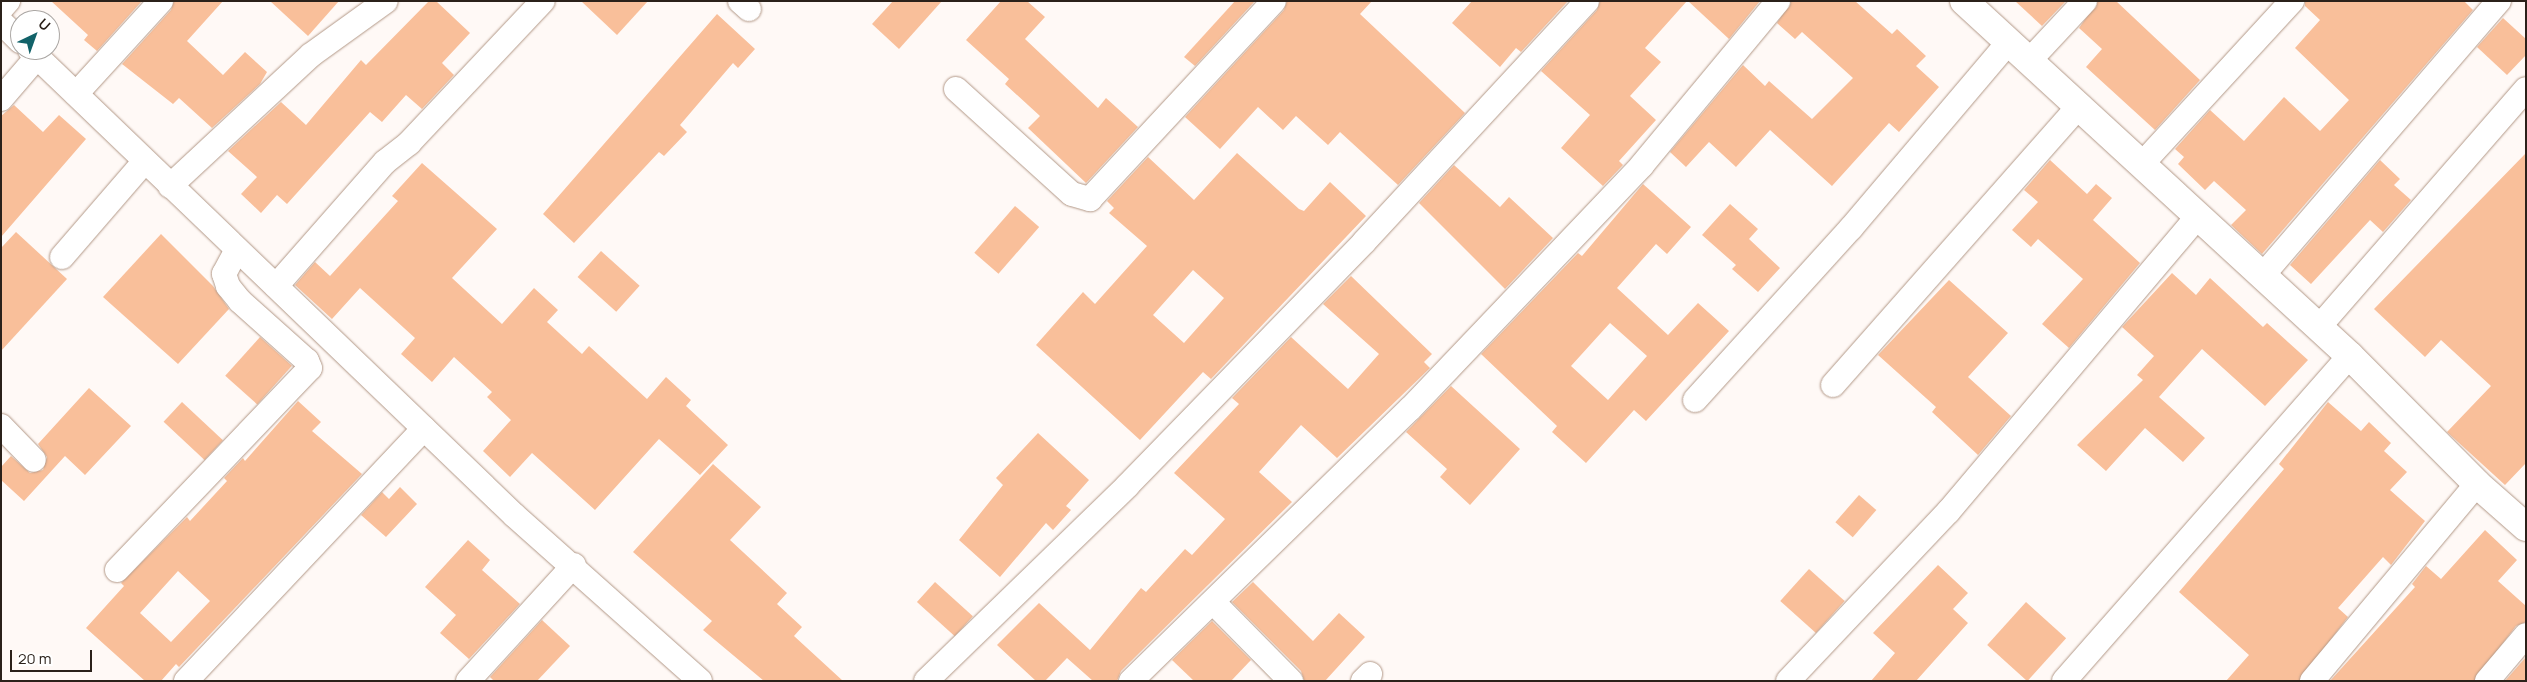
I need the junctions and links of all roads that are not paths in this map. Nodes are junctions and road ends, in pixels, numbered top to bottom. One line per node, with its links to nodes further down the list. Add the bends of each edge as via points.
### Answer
1 (8, 1): 12 (street)
2 (161, 1): 21 (street)
3 (386, 1): 26 (street, via 311,55)
4 (543, 1): 31 (street, via 408,143 385,162)
5 (1274, 1): 19 (street, via 1090,199 1072,194)
6 (1587, 1): 48 (street, via 1364,242 1133,479)
7 (1778, 1): 43 (street, via 1642,165 1410,409)
8 (1964, 1): 15 (street)
9 (2085, 1): 18 (street)
10 (2292, 1): 25 (street)
11 (2499, 1): 30 (street)
12 (1, 9)
13 (1, 22): 14 (street)
14 (10, 31)
15 (2008, 43): 18 (street); 35 (street, via 1851,228)
16 (30, 60): 22 (street)
17 (40, 60): 21 (street)
18 (2029, 61): 23 (street)
19 (956, 89)
20 (2526, 90): 32 (street)
21 (76, 94): 24 (street)
22 (1, 99)
23 (2080, 105): 25 (street); 34 (street)
24 (144, 162): 26 (street); 29 (street)
25 (2142, 164): 27 (street)
26 (170, 186): 28 (street)
27 (2197, 217): 30 (street); 51 (street, via 1948,512)
28 (237, 250): 31 (street); 42 (street, via 224,274 228,286 240,301 307,361 310,368)
29 (62, 257)
30 (2262, 275): 32 (street)
31 (276, 286): 37 (street)
32 (2319, 327): 33 (street)
33 (2350, 356): 39 (street); 52 (street)
34 (1833, 385)
35 (1695, 400)
36 (1, 426): 38 (street)
37 (424, 428): 41 (street); 45 (street)
38 (34, 460)
39 (2477, 484): 40 (street); 53 (street)
40 (2526, 527)
41 (574, 565): 46 (street); 47 (street)
42 (117, 570)
43 (1214, 603): 49 (street); 50 (street)
44 (2526, 635): 54 (street)
45 (186, 681)
46 (468, 681)
47 (700, 681)
48 (926, 681)
49 (1131, 681)
50 (1291, 681)
51 (1788, 681)
52 (2064, 681)
53 (2312, 681)
54 (2487, 681)

